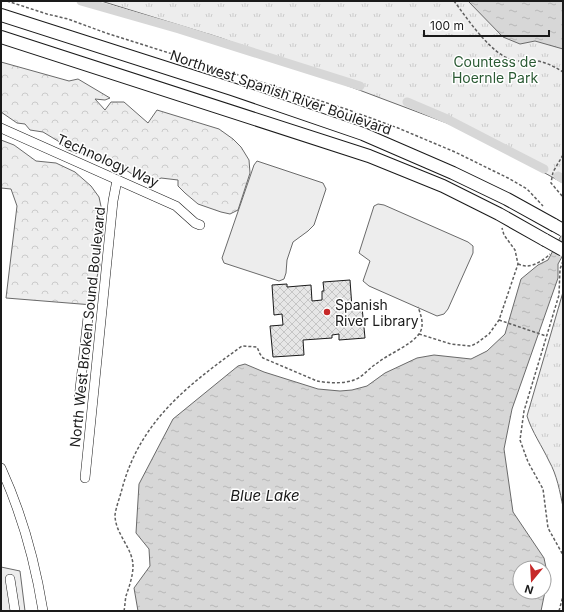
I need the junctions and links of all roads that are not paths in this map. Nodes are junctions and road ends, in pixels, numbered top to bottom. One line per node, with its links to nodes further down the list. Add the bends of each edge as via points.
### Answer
1 (1, 15): 4 (main road, Northwest Spanish River Boulevard)
2 (1, 37): 6 (main road)
3 (1, 128): 8 (street, Technology Way)
4 (363, 134): 5 (main road, Northwest Spanish River Boulevard); 6 (main road)
5 (376, 139): 7 (main road); 10 (main road, Northwest Spanish River Boulevard, via 482,187)
6 (356, 151): 7 (main road)
7 (369, 156): 11 (main road, bridge, via 444,186)
8 (117, 180): 9 (street, Technology Way, via 176,206); 13 (street, North West Broken Sound Boulevard)
9 (200, 225)
10 (558, 227)
11 (563, 250)
12 (88, 317): 13 (street, via 79,394)
13 (94, 392): 15 (street, North West Broken Sound Boulevard)
14 (1, 468): 18 (street, via 26,533)
15 (85, 478)
16 (10, 579): 17 (street)
17 (15, 611)
18 (43, 611)

